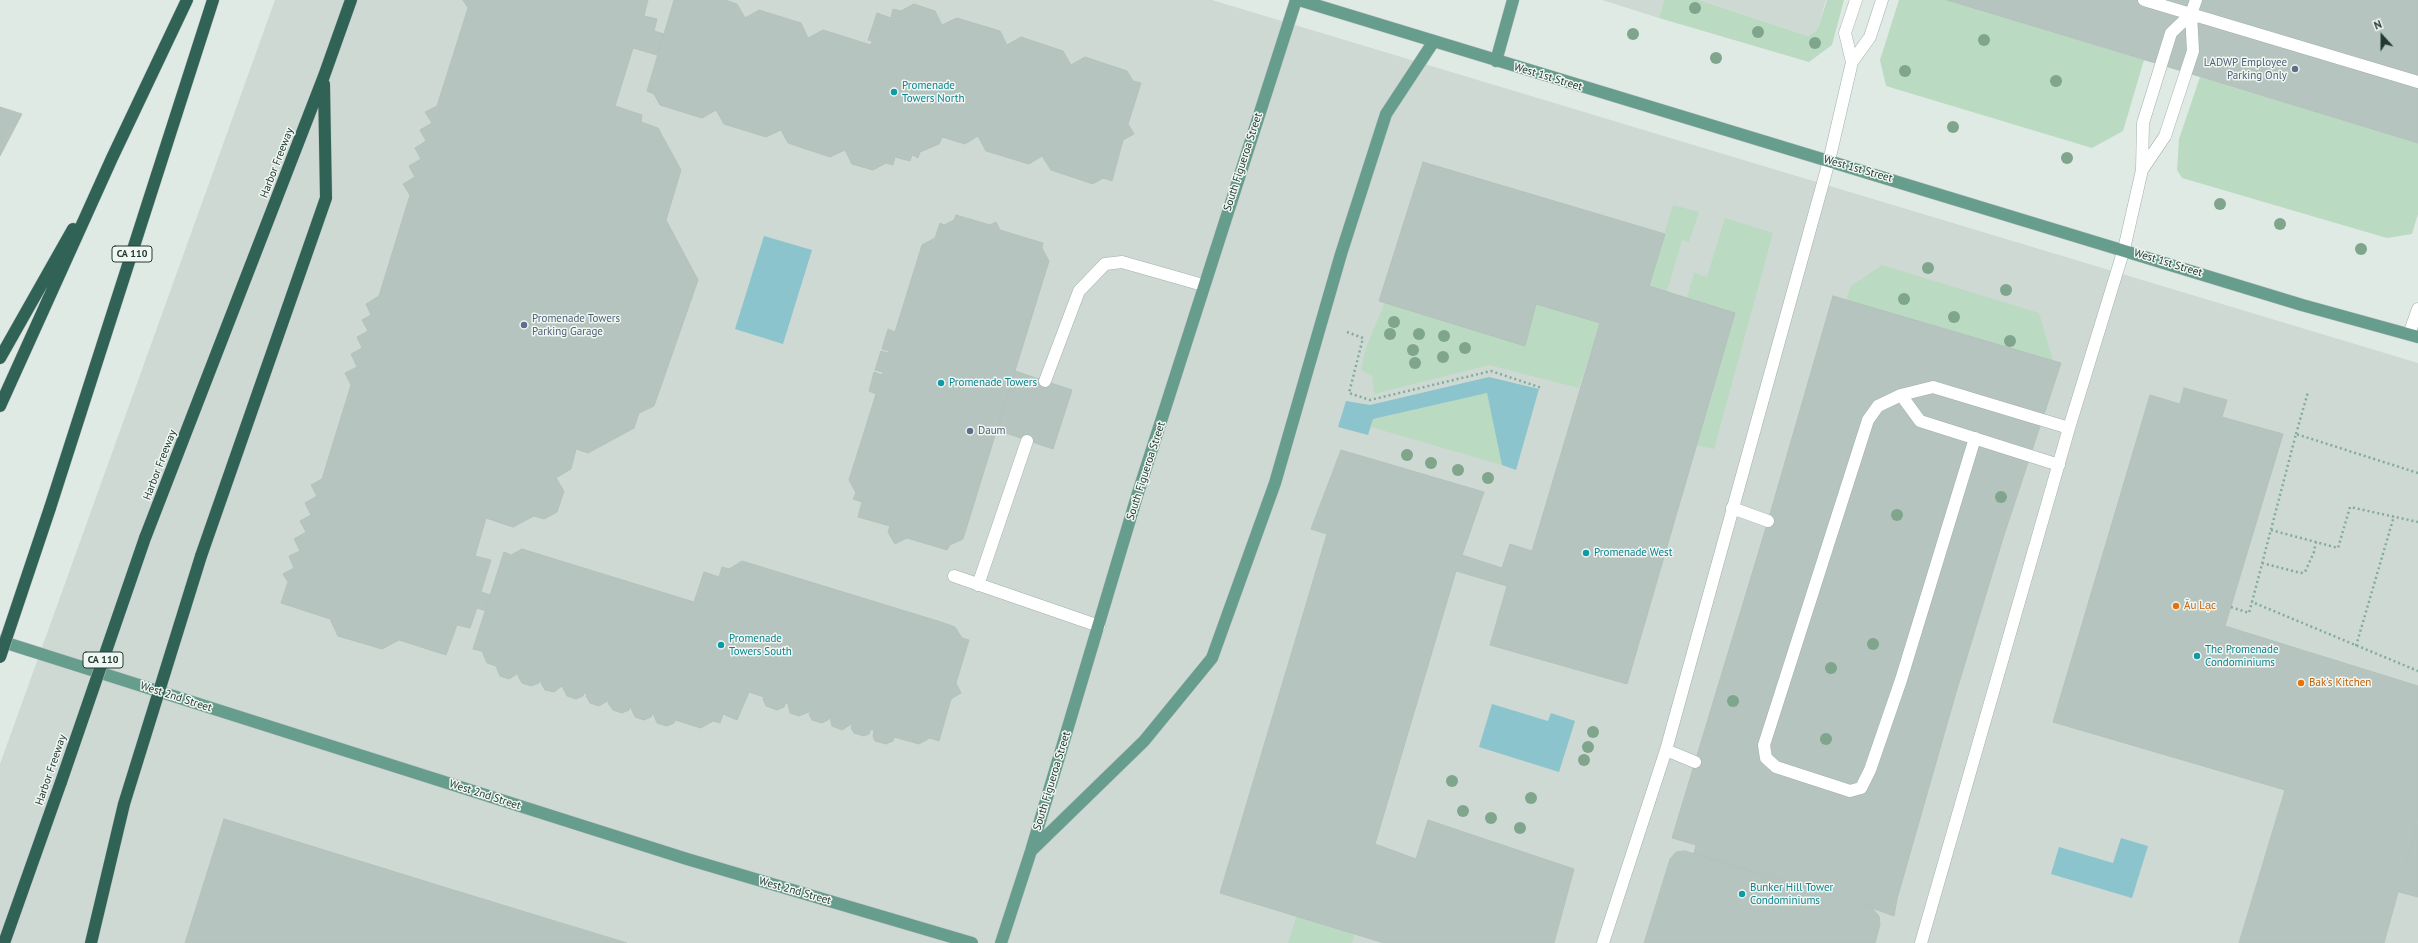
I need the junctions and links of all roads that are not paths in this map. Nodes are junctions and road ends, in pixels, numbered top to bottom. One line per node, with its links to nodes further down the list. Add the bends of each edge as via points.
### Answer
1 (187, 0): 16 (highway)
2 (213, 0): 37 (highway, CA 110, bridge)
3 (351, 0): 14 (highway, Harbor Freeway / CA 110)
4 (1298, 0): 11 (main road, West 1st Street); 20 (main road, South Figueroa Street)
5 (1513, 0): 12 (main road)
6 (1856, 0): 13 (lane, via 1845,33)
7 (1882, 0): 13 (lane, via 1870,37)
8 (2144, 0): 10 (lane)
9 (2196, 0): 10 (lane)
10 (2191, 14): 15 (lane); 18 (lane, via 2193,51 2165,136); 18 (lane, via 2171,33 2162,58 2143,123)
11 (1428, 40): 12 (main road, West 1st Street); 40 (main road, via 1386,114 1341,254 1275,483 1212,658 1144,741)
12 (1496, 61): 17 (main road, West 1st Street)
13 (1852, 62): 17 (lane)
14 (324, 76): 41 (highway, Harbor Freeway / CA 110, bridge, via 145,538); 42 (highway, bridge, via 326,198 201,556 124,804)
15 (2418, 82)
16 (112, 158): 23 (highway); 26 (highway)
17 (1828, 160): 19 (main road, West 1st Street); 31 (lane)
18 (2142, 170): 19 (lane)
19 (2124, 249): 22 (main road, West 1st Street, via 2302,305); 27 (lane)
20 (1203, 285): 24 (lane, via 1122,262 1105,264 1078,291); 35 (main road, South Figueroa Street)
21 (2418, 309): 22 (lane)
22 (2414, 335)
23 (0, 358)
24 (1045, 381)
25 (1902, 395): 27 (lane, via 1933,387); 28 (lane, via 1920,421); 28 (lane, via 1878,406 1868,420 1764,745 1766,758 1776,766 1850,791 1861,788 1870,770 1901,680)
26 (0, 406)
27 (2069, 428): 30 (lane)
28 (1975, 438): 30 (lane)
29 (1027, 441): 34 (lane)
30 (2059, 465): 46 (lane)
31 (1732, 508): 32 (lane); 38 (lane)
32 (1768, 521)
33 (954, 576): 34 (lane)
34 (978, 585): 35 (lane)
35 (1099, 626): 40 (main road, South Figueroa Street)
36 (0, 641): 43 (main road, West 2nd Street, via 687,859)
37 (0, 657)
38 (1666, 750): 39 (lane); 45 (lane)
39 (1695, 762)
40 (1031, 851): 44 (main road, South Figueroa Street)
41 (4, 943)
42 (91, 943)
43 (972, 943)
44 (1001, 943)
45 (1603, 943)
46 (1921, 943)

